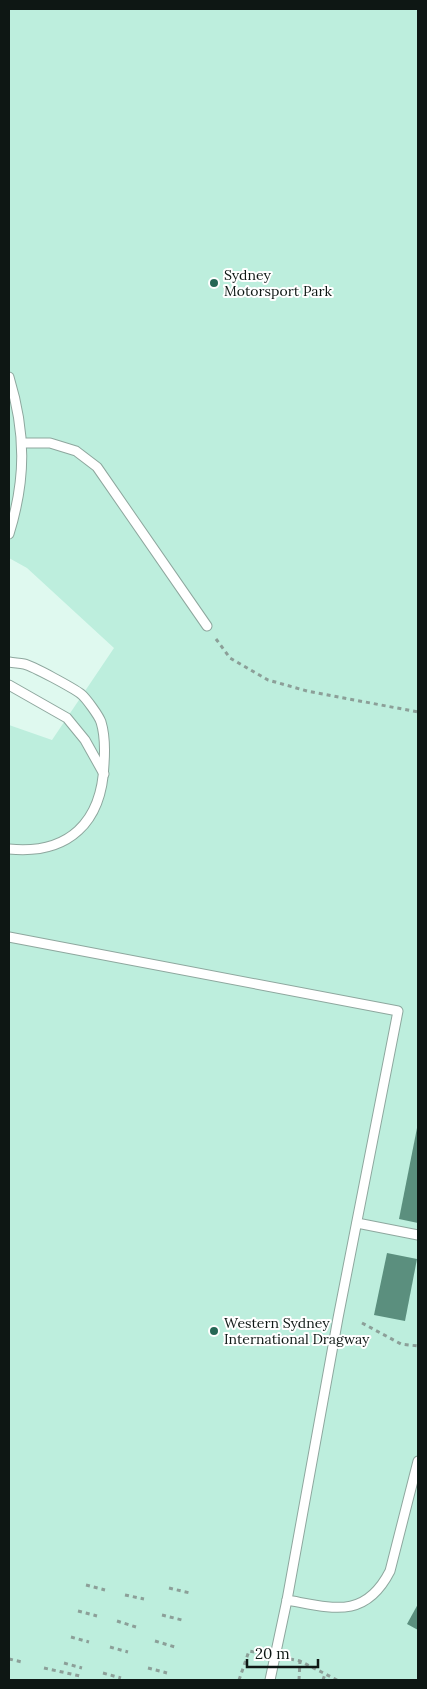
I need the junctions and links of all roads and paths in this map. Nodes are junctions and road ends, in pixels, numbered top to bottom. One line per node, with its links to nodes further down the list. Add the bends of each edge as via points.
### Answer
1 (9, 377): 2 (lane)
2 (22, 443): 3 (lane, via 21,478); 4 (lane, via 50,443 76,451 97,467)
3 (9, 534)
4 (207, 626): 7 (path, via 230,658 268,680 307,691)
5 (9, 662): 8 (lane, via 26,664 82,695 100,721 105,746)
6 (9, 685): 8 (lane, via 67,718 85,740)
7 (418, 712)
8 (104, 774): 9 (lane, via 93,813 79,830 53,846)
9 (9, 849)
10 (9, 936): 11 (lane, via 398,1012)
11 (357, 1222): 12 (lane); 22 (lane)
12 (418, 1234)
13 (362, 1323): 14 (path, via 400,1344)
14 (418, 1346)
15 (418, 1461): 22 (lane, via 390,1571 371,1598 344,1608)
16 (86, 1585): 18 (path)
17 (170, 1588): 19 (path)
18 (105, 1590)
19 (190, 1593)
20 (125, 1595): 21 (path)
21 (144, 1600)
22 (287, 1600): 48 (lane)
23 (78, 1611): 25 (path)
24 (162, 1615): 26 (path)
25 (96, 1616)
26 (182, 1620)
27 (118, 1622): 28 (path)
28 (136, 1626)
29 (71, 1637): 30 (path)
30 (90, 1642)
31 (155, 1642): 32 (path)
32 (175, 1646)
33 (110, 1647): 34 (path)
34 (128, 1652)
35 (262, 1654): 47 (path, via 249,1651)
36 (9, 1659): 37 (path)
37 (22, 1662)
38 (64, 1663): 40 (path)
39 (44, 1668): 45 (path)
40 (82, 1668)
41 (148, 1668): 43 (path)
42 (103, 1673): 46 (path)
43 (167, 1673)
44 (325, 1674): 49 (path, via 300,1661); 50 (path); 51 (path)
45 (80, 1676)
46 (122, 1678)
47 (239, 1680)
48 (270, 1680)
49 (298, 1680)
50 (323, 1680)
51 (334, 1680)

